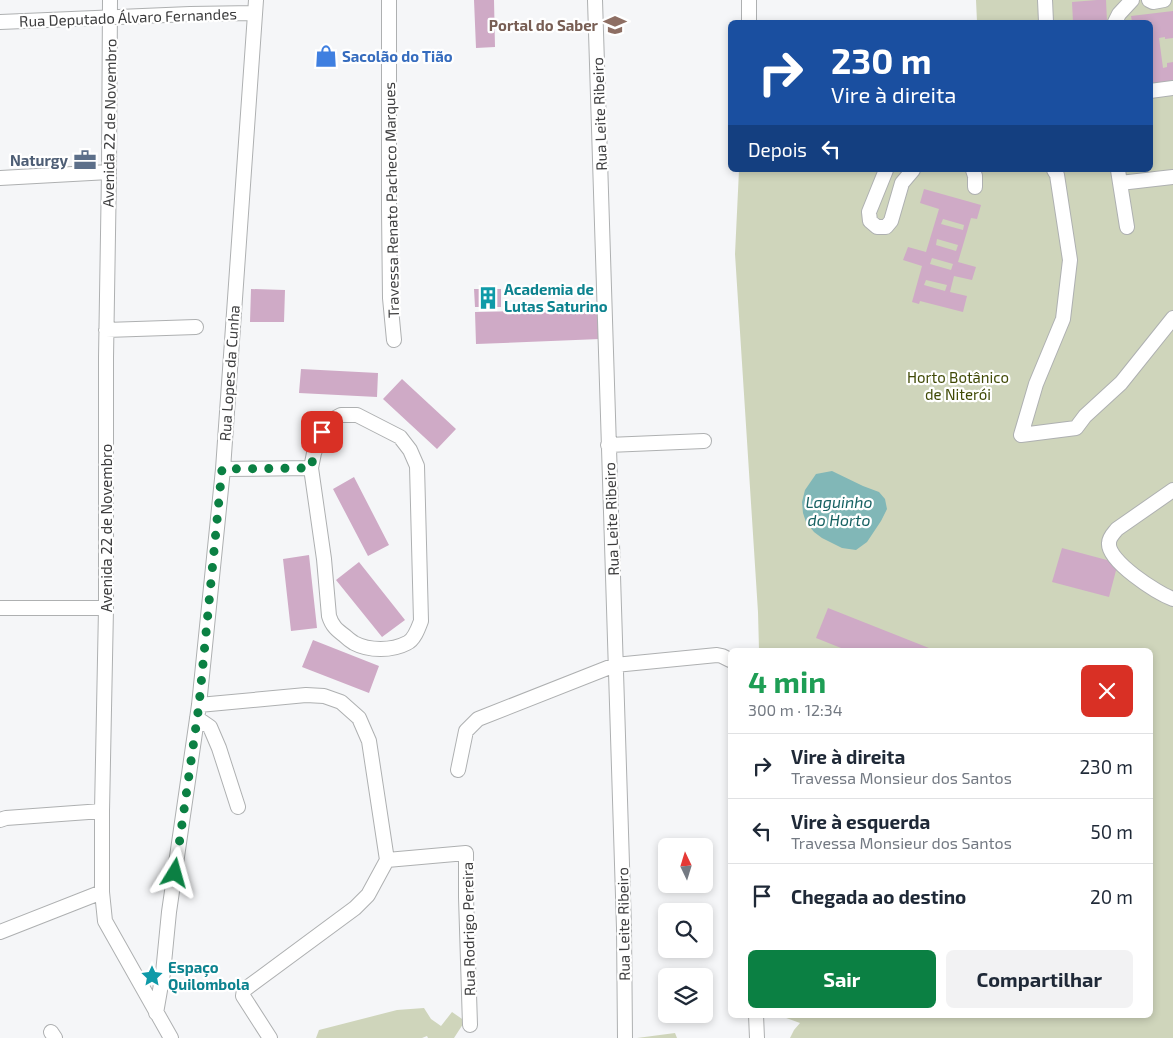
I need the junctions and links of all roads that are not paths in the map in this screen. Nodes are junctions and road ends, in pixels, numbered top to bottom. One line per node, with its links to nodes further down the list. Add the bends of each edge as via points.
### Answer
1 (110, 0): 11 (street, Avenida 22 de Novembro)
2 (389, 0): 31 (street, Travessa Renato Pacheco Marques, via 390,298)
3 (595, 0): 34 (street, Rua Leite Ribeiro)
4 (749, 0): 12 (street)
5 (1045, 0): 13 (street)
6 (1132, 0): 10 (street)
7 (1149, 0): 8 (street)
8 (1164, 0)
9 (255, 6): 11 (street, Rua Deputado Álvaro Fernandes, via 190,14); 36 (street, Rua Lopes da Cunha)
10 (1118, 15)
11 (110, 18): 14 (street, Rua Deputado Álvaro Fernandes); 17 (street, Avenida 22 de Novembro)
12 (749, 20)
13 (1046, 20)
14 (0, 22)
15 (1173, 88): 16 (street)
16 (1153, 91)
17 (109, 172): 24 (street); 29 (street, Avenida 22 de Novembro)
18 (885, 172): 19 (street, via 869,212 870,221 877,227 886,227 891,221 902,183)
19 (911, 172)
20 (974, 172): 25 (street)
21 (1055, 172): 32 (street, via 1070,260 1063,319 1036,384 1021,435)
22 (1119, 177): 23 (street); 26 (street)
23 (1173, 177)
24 (0, 178)
25 (974, 187)
26 (1127, 227)
27 (1173, 318): 32 (street, via 1121,383)
28 (196, 327): 29 (street)
29 (106, 330): 40 (street, Avenida 22 de Novembro)
30 (1173, 333): 32 (street, via 1124,393 1089,422)
31 (394, 340)
32 (1076, 428)
33 (704, 441): 34 (street)
34 (608, 445): 42 (street, Rua Leite Ribeiro)
35 (311, 468): 35 (street, via 330,622 362,646 391,649 408,643 421,621 417,466 410,450 400,437 365,419 357,415 341,415 330,421 322,432); 36 (street)
36 (222, 469): 43 (street, Rua Lopes da Cunha)
37 (1173, 490): 38 (street, via 1117,529 1108,544 1122,566 1145,584)
38 (1173, 599)
39 (0, 608): 40 (street)
40 (106, 608): 46 (street, Avenida 22 de Novembro)
41 (728, 659): 42 (street, via 717,655)
42 (615, 666): 44 (street, via 478,719 466,731); 56 (street, Rua Leite Ribeiro)
43 (198, 711): 45 (street, via 210,727 219,748); 48 (street, via 306,695 324,696 341,702 359,718 369,741); 51 (street, Rua Lopes da Cunha)
44 (458, 770)
45 (238, 807)
46 (102, 811): 47 (street); 49 (street, Avenida 22 de Novembro)
47 (0, 820)
48 (387, 860): 53 (street, Rua Rodrigo Pereira, via 466,853); 55 (street, via 368,895 355,908 244,990 243,996)
49 (102, 892): 50 (street); 51 (street, Avenida 22 de Novembro, via 105,921)
50 (0, 932)
51 (156, 1013): 54 (street, Avenida 22 de Novembro)
52 (756, 1018): 57 (street)
53 (470, 1025)
54 (171, 1038)
55 (270, 1038)
56 (625, 1038)
57 (757, 1038)

